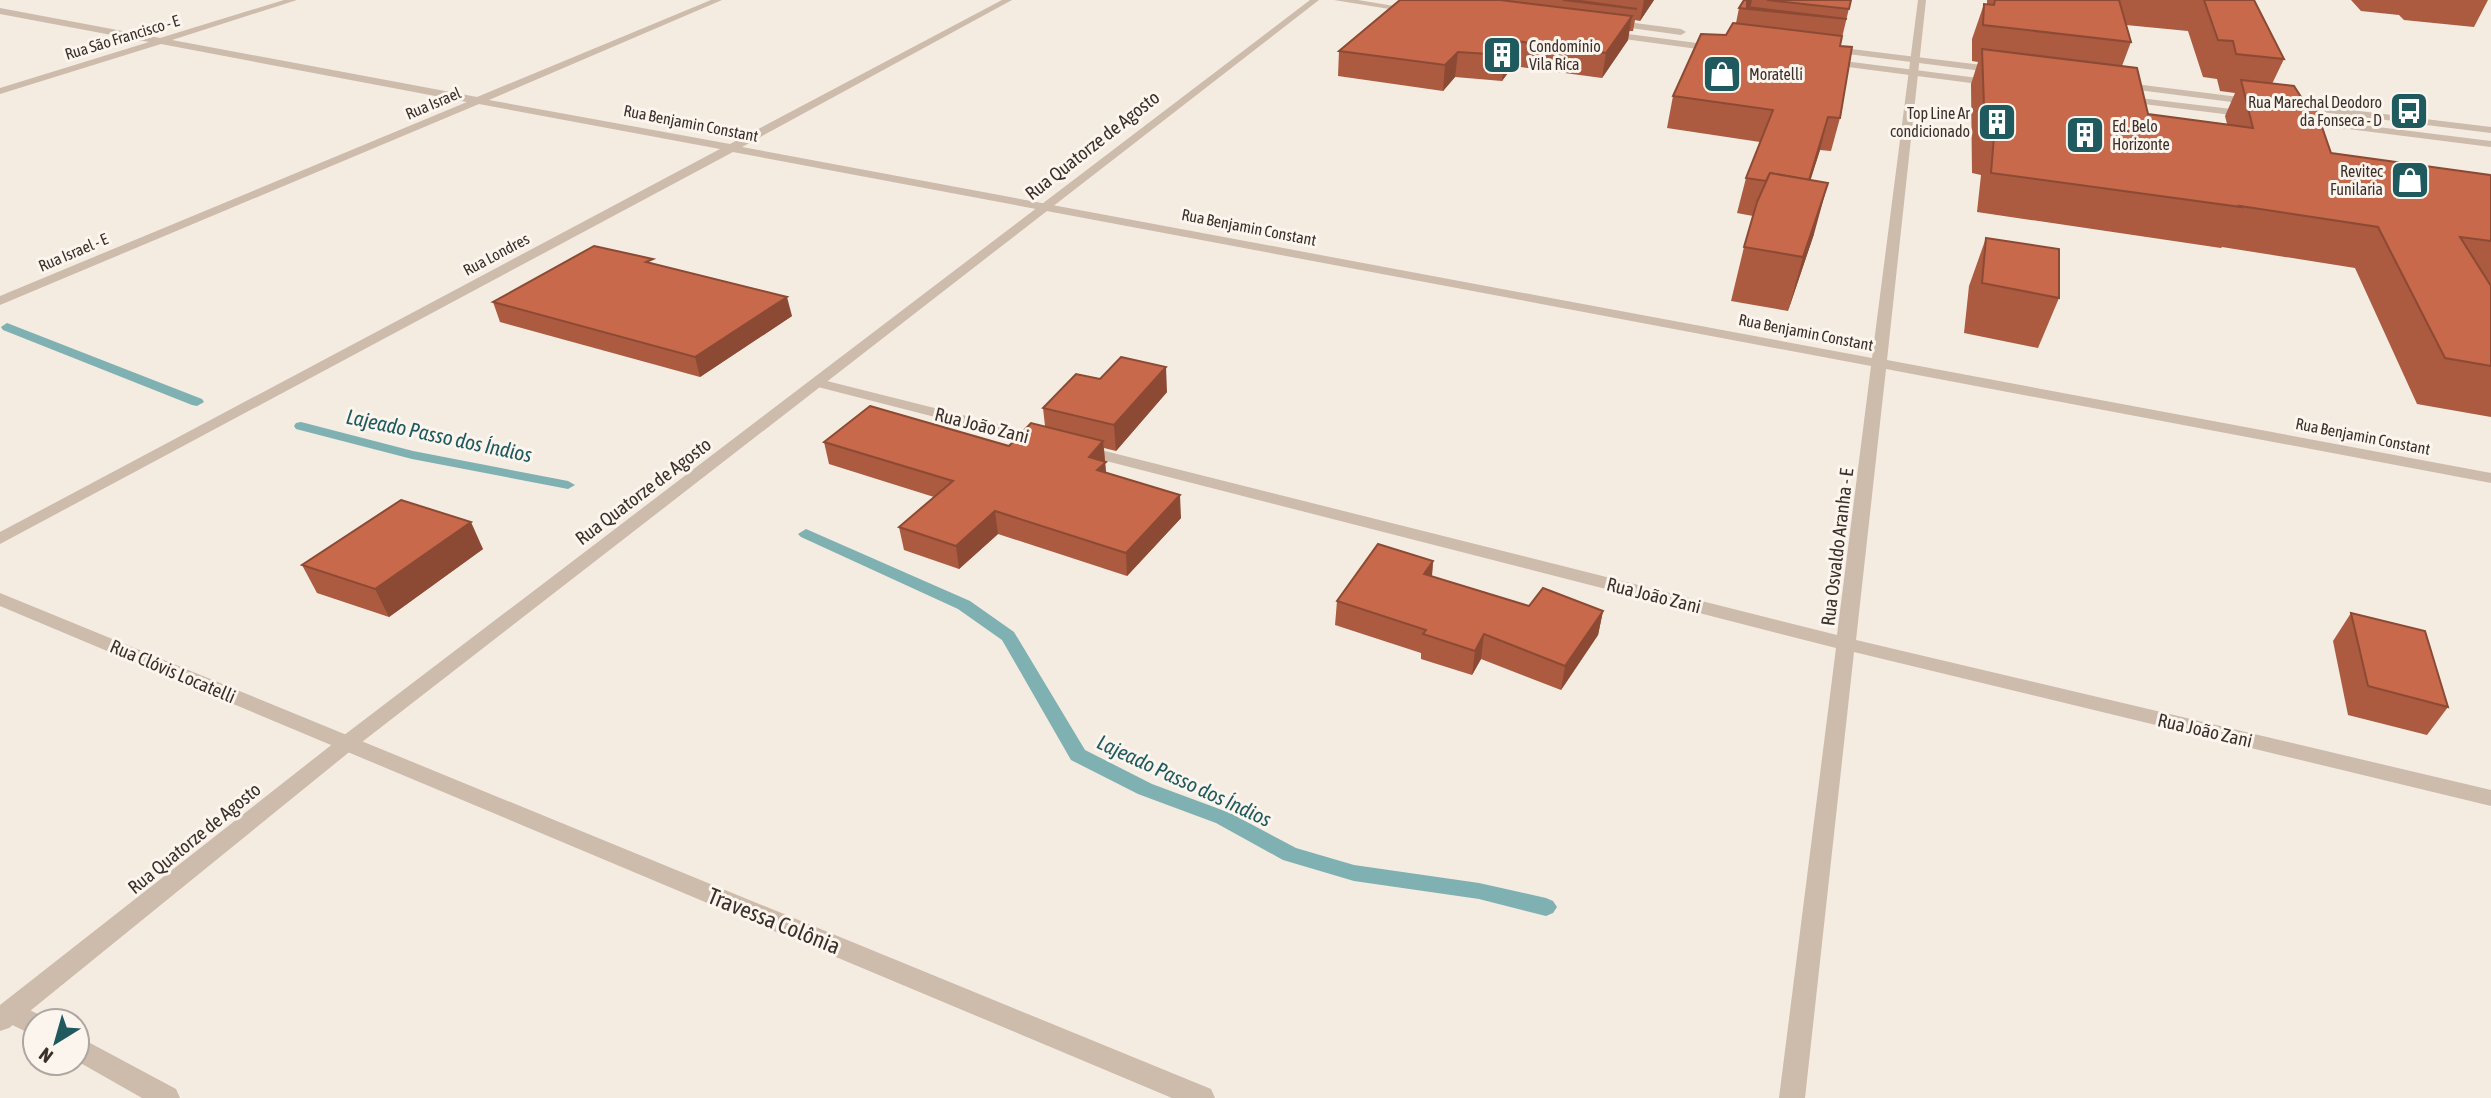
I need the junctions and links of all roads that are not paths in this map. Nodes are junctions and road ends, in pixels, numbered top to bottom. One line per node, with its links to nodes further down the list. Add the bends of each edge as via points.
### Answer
1 (293, 0): 12 (street, Rua São Francisco - E)
2 (718, 0): 22 (street, Rua Israel)
3 (1008, 0): 27 (street, Rua Londres)
4 (1315, 0): 28 (street, Rua Quatorze de Agosto)
5 (1339, 0): 8 (street)
6 (1922, 0): 16 (street, Rua Osvaldo Aranha - E)
7 (0, 10): 12 (street, Rua Benjamin Constant)
8 (1430, 12)
9 (1605, 22): 11 (street)
10 (1598, 34): 14 (street)
11 (1697, 34)
12 (161, 41): 20 (street, Rua São Francisco - E); 22 (street, Rua Benjamin Constant)
13 (1816, 48): 16 (street)
14 (1732, 50)
15 (1818, 61): 16 (street)
16 (1915, 67): 17 (street); 19 (street); 31 (street, Rua Osvaldo Aranha - E)
17 (2012, 72)
18 (2107, 83): 21 (street, via 2263,107)
19 (2001, 84)
20 (0, 91)
21 (2112, 97)
22 (480, 100): 27 (street, Rua Benjamin Constant); 29 (street, Rua Israel)
23 (2284, 105): 25 (street)
24 (2291, 119): 26 (street)
25 (2491, 130)
26 (2491, 144)
27 (732, 148): 28 (street, Rua Benjamin Constant); 34 (street, Rua Londres)
28 (1047, 207): 31 (street, Rua Benjamin Constant); 32 (street, Rua Quatorze de Agosto)
29 (160, 234): 30 (street, Rua Israel - E)
30 (0, 301)
31 (1880, 363): 33 (street, Rua Benjamin Constant); 36 (street, Rua Osvaldo Aranha - E)
32 (819, 383): 36 (street, Rua João Zani); 37 (street, Rua Quatorze de Agosto)
33 (2491, 478)
34 (0, 539)
35 (0, 599): 37 (street, Rua Clóvis Locatelli)
36 (1846, 644): 38 (street, Rua João Zani); 43 (street, Rua Osvaldo Aranha - E)
37 (346, 744): 39 (street, Rua Quatorze de Agosto); 42 (street, Travessa Colônia)
38 (2491, 798)
39 (5, 1016)
40 (91, 1056): 41 (street)
41 (167, 1098)
42 (1202, 1098)
43 (1792, 1098)

